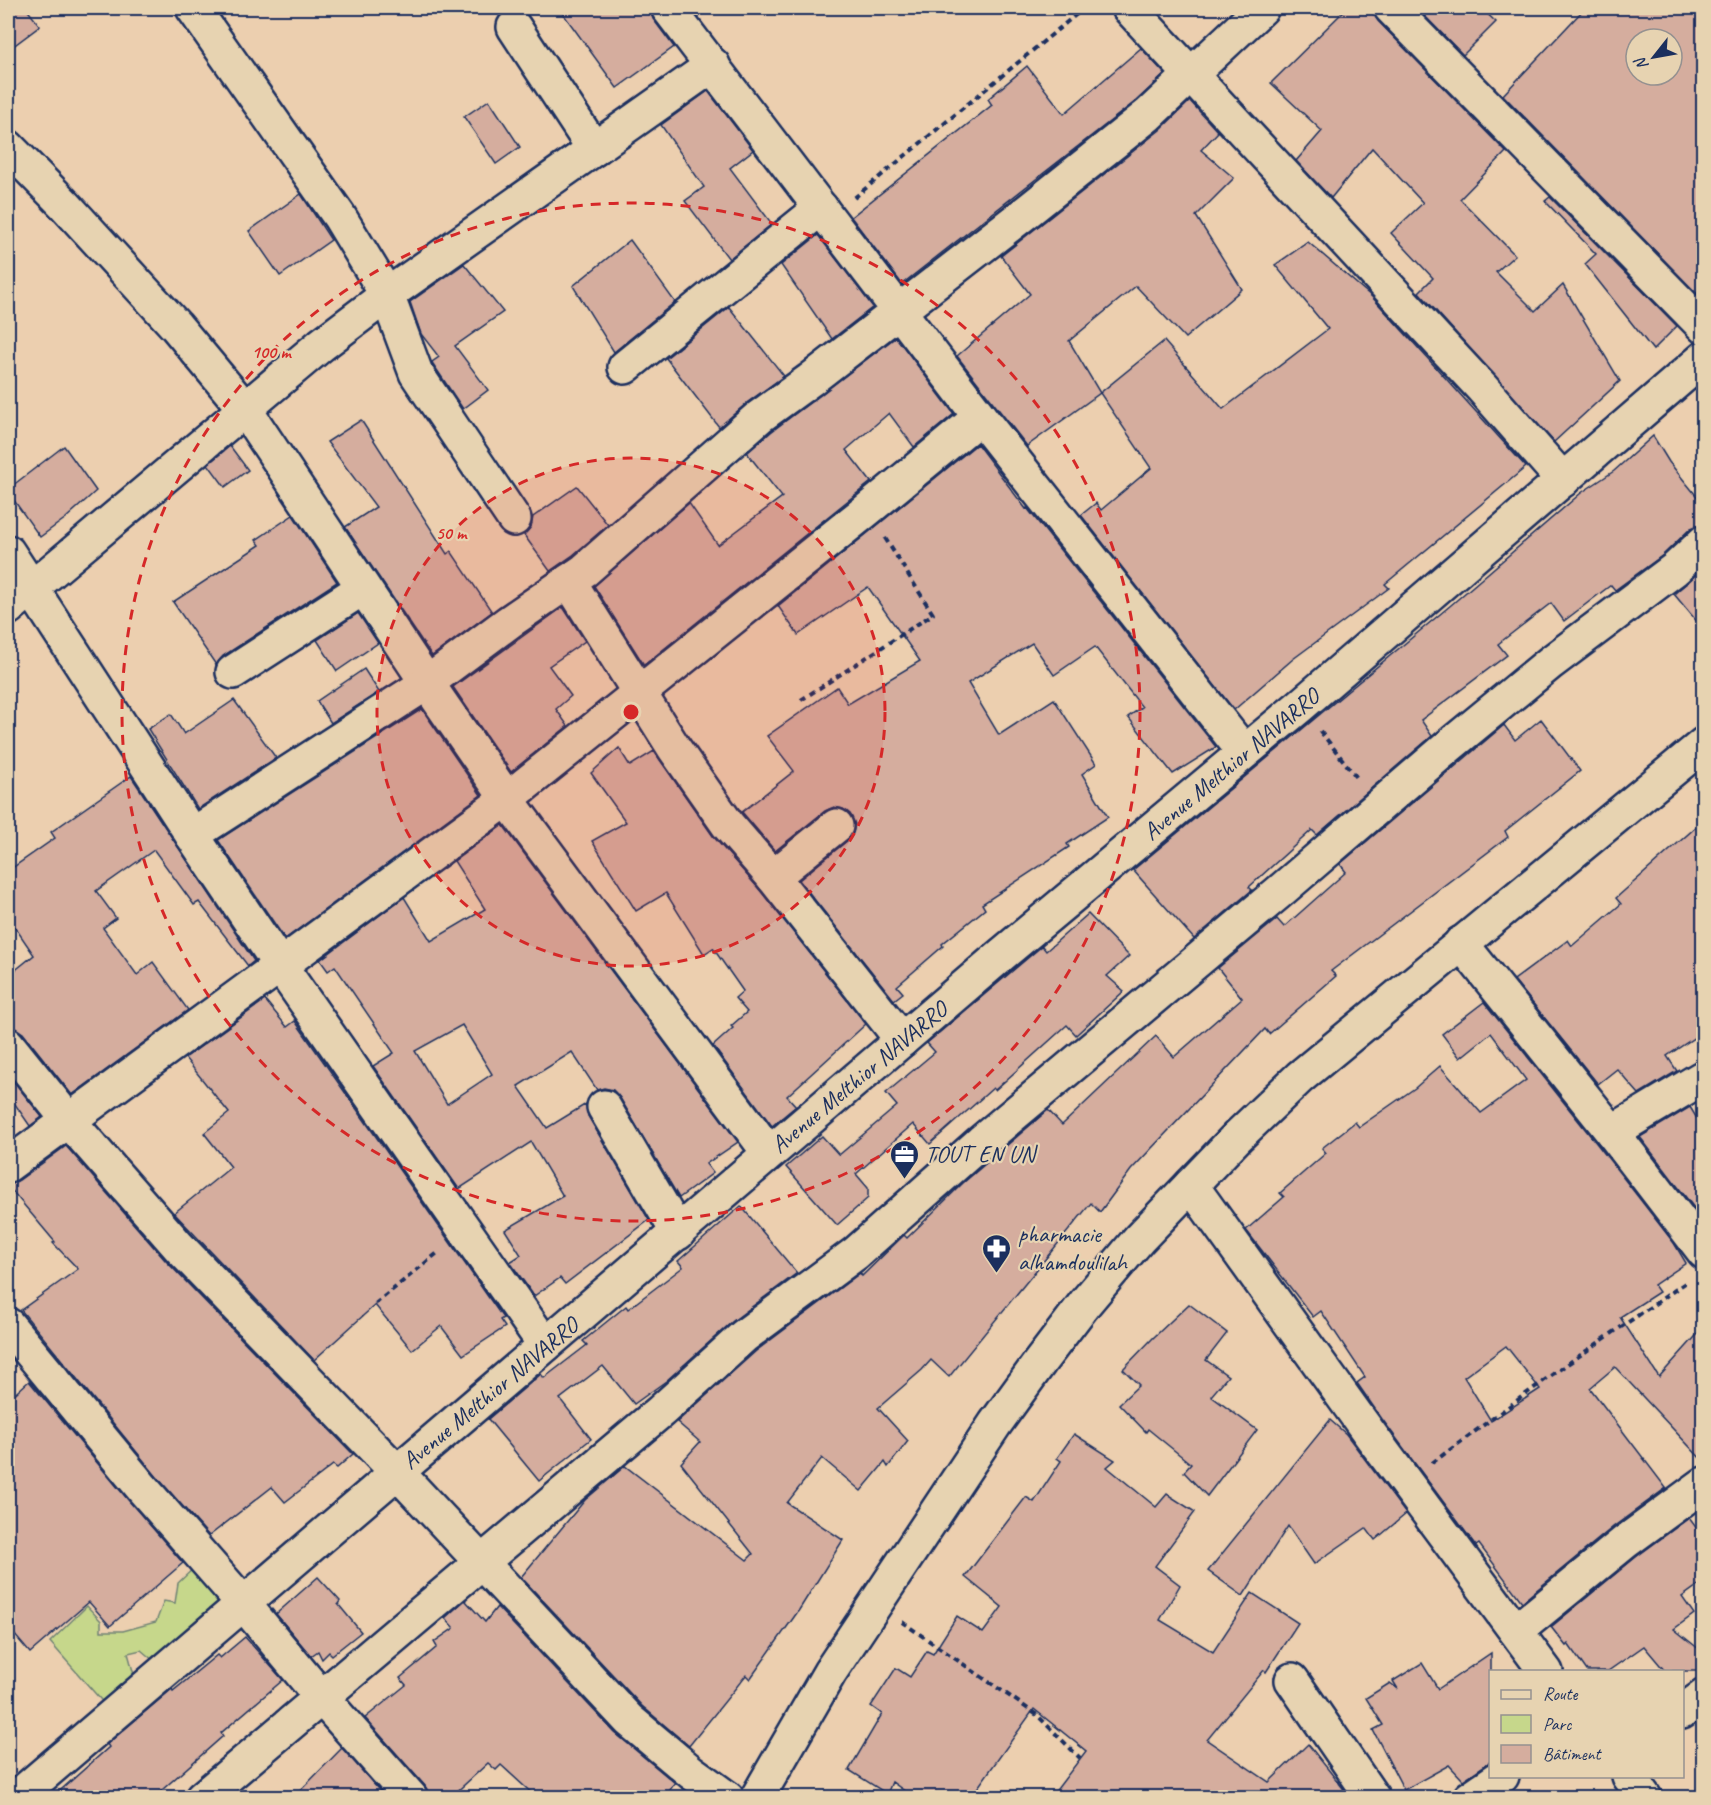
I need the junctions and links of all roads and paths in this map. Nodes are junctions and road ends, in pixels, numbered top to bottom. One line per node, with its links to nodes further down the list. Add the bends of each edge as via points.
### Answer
1 (193, 8): 13 (main road, via 339,216)
2 (668, 8): 8 (main road)
3 (1084, 8): 12 (path)
4 (1129, 8): 9 (main road)
5 (1262, 8): 9 (main road)
6 (1391, 8): 15 (main road)
7 (514, 27): 11 (main road)
8 (713, 65): 11 (main road); 12 (main road)
9 (1193, 74): 14 (main road, via 1075,174); 20 (main road)
10 (8, 147): 18 (main road, via 176,326)
11 (594, 149): 13 (main road)
12 (825, 213): 14 (main road); 17 (main road)
13 (387, 295): 18 (main road); 22 (main road, via 416,373)
14 (899, 310): 19 (main road); 25 (main road, via 759,417)
15 (1704, 327)
16 (1704, 358): 20 (main road, Avenue Melthior NAVARRO)
17 (625, 367)
18 (244, 408): 26 (main road); 27 (main road)
19 (980, 417): 21 (main road); 34 (main road)
20 (1563, 480): 32 (main road, Avenue Melthior NAVARRO)
21 (867, 510): 30 (main road); 31 (path, via 933,614)
22 (514, 519)
23 (1704, 542): 36 (main road, via 1675,569 1550,663)
24 (8, 552): 27 (main road)
25 (569, 581): 29 (main road); 30 (main road)
26 (363, 588): 28 (main road); 29 (main road)
27 (19, 598): 38 (main road)
28 (232, 672)
29 (426, 683): 35 (main road); 38 (main road)
30 (639, 692): 35 (main road); 39 (main road, via 728,825)
31 (801, 700)
32 (1300, 706): 34 (main road, Avenue Melthior NAVARRO); 36 (path)
33 (1704, 744): 40 (main road)
34 (1244, 752): 42 (main road, Avenue Melthior NAVARRO)
35 (507, 799): 41 (main road); 48 (main road)
36 (1380, 805): 60 (main road, via 981,1142 856,1253 744,1336)
37 (836, 826): 39 (main road)
38 (192, 836): 41 (main road)
39 (772, 877): 42 (main road)
40 (1461, 943): 47 (main road); 50 (main road, via 1300,1077)
41 (279, 964): 46 (main road); 51 (main road)
42 (902, 1040): 48 (main road, Avenue Melthior NAVARRO)
43 (8, 1045): 46 (main road)
44 (1702, 1078): 47 (main road)
45 (604, 1107): 52 (main road)
46 (69, 1121): 49 (main road); 57 (main road, via 179,1246)
47 (1612, 1132): 53 (main road)
48 (769, 1153): 52 (main road, Avenue Melthior NAVARRO)
49 (8, 1165)
50 (1191, 1185): 58 (main road); 62 (main road, via 1139,1239 1040,1362)
51 (466, 1231): 54 (path); 56 (main road)
52 (678, 1233): 56 (main road, Avenue Melthior NAVARRO)
53 (1699, 1265): 58 (path)
54 (375, 1304)
55 (8, 1325): 61 (main road)
56 (545, 1346): 57 (main road, Avenue Melthior NAVARRO)
57 (396, 1471): 60 (main road); 61 (main road, Avenue Melthior NAVARRO)
58 (1405, 1482): 63 (main road)
59 (1704, 1484): 63 (main road)
60 (482, 1563): 67 (main road); 75 (main road, via 629,1720)
61 (243, 1603): 67 (main road); 72 (main road, Avenue Melthior NAVARRO)
62 (877, 1605): 69 (path, via 1037,1715); 76 (main road, via 831,1672)
63 (1516, 1630): 64 (main road)
64 (1545, 1670)
65 (1292, 1680): 77 (main road)
66 (1704, 1696): 68 (main road)
67 (321, 1697): 73 (main road); 74 (main road)
68 (1684, 1711)
69 (1080, 1758)
70 (1499, 1778): 78 (main road)
71 (1631, 1778): 79 (main road)
72 (16, 1797)
73 (202, 1797)
74 (411, 1797)
75 (727, 1797)
76 (757, 1797)
77 (1372, 1797)
78 (1470, 1797)
79 (1645, 1797)

